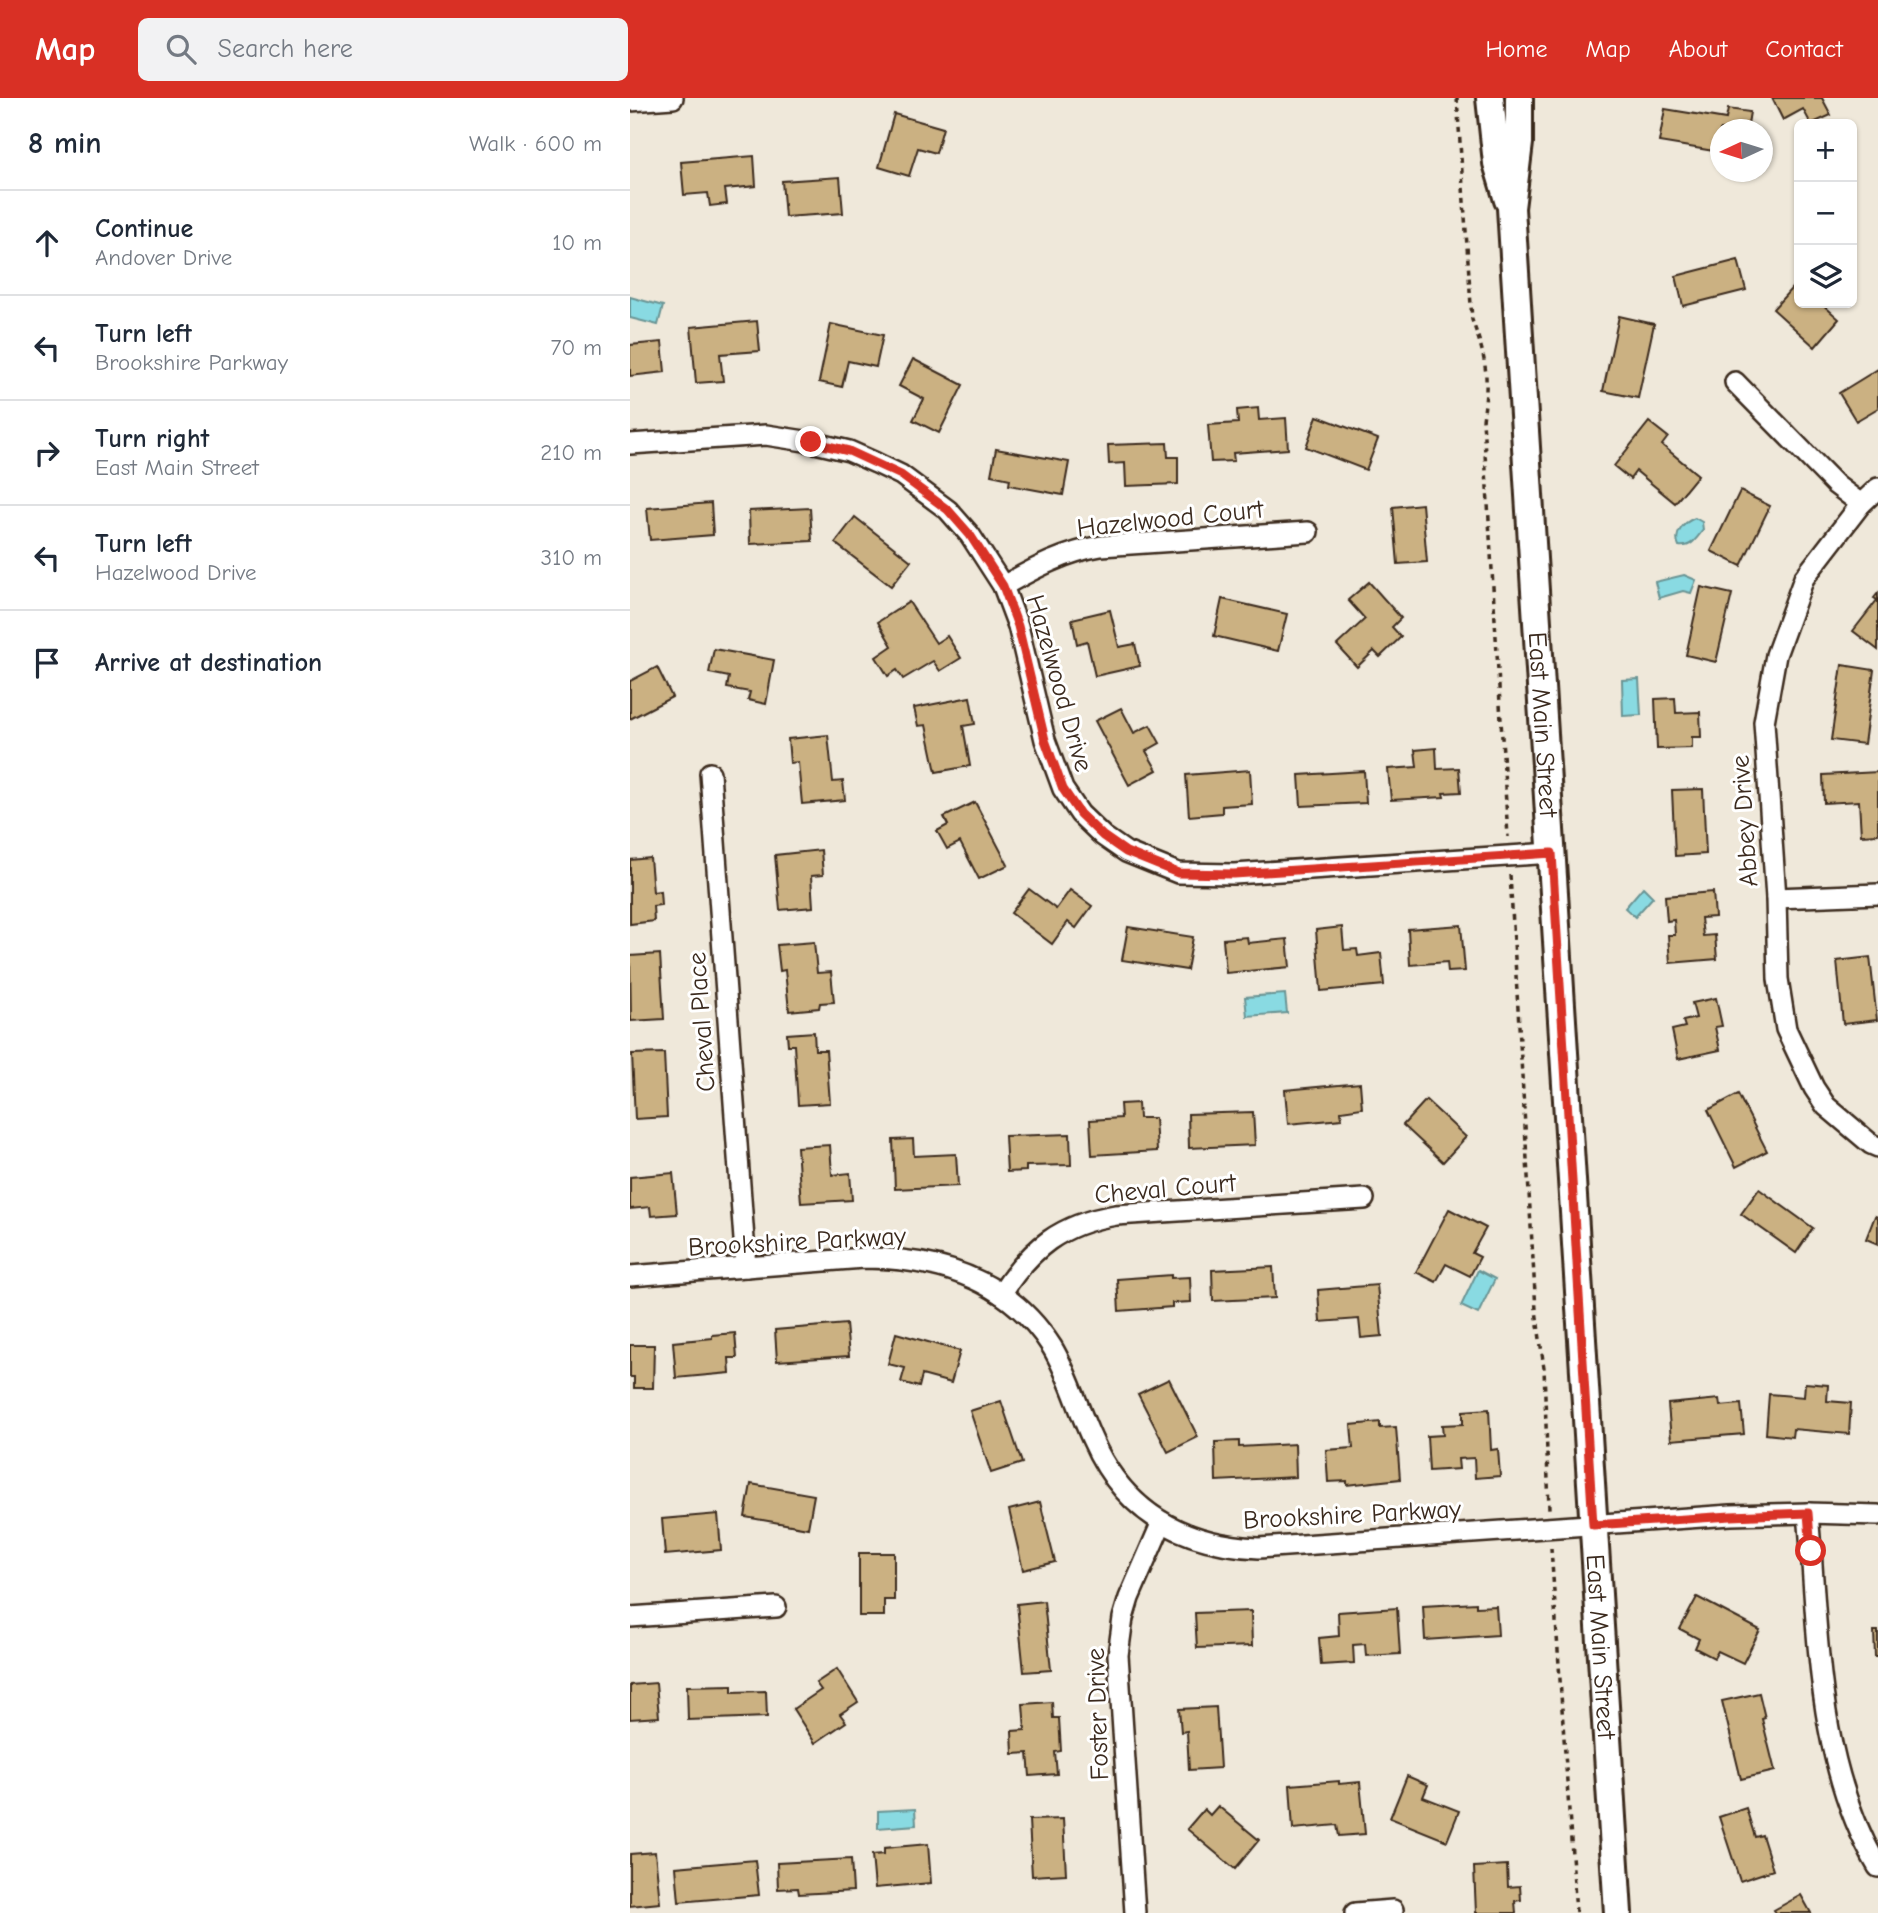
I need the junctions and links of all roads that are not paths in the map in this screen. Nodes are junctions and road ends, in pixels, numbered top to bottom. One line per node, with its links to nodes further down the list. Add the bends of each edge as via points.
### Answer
1 (673, 98): 4 (street)
2 (1490, 98): 5 (main road, East Main Street, via 1497,163)
3 (1519, 98): 5 (main road, East Main Street)
4 (630, 101)
5 (1511, 208): 13 (main road, East Main Street)
6 (1735, 382): 9 (street, via 1836,485)
7 (630, 444): 11 (street, Hazelwood Drive, via 766,435 849,451 901,475 948,510)
8 (1878, 488): 9 (street, Abbey Drive)
9 (1861, 504): 15 (street, Abbey Drive, via 1804,578 1776,655 1764,722)
10 (1308, 532): 11 (street, Hazelwood Court, via 1078,550)
11 (1003, 586): 13 (street, Hazelwood Drive, via 1063,789 1080,814 1126,852 1178,873 1234,874)
12 (710, 773): 18 (street, Cheval Place)
13 (1552, 853): 24 (main road, East Main Street)
14 (1878, 894): 15 (street)
15 (1776, 898): 16 (street, Abbey Drive, via 1779,996 1791,1045 1826,1105)
16 (1878, 1147)
17 (1364, 1199): 20 (street, Cheval Court, via 1091,1219 1045,1241)
18 (746, 1267): 19 (street, Brookshire Parkway); 20 (street, Brookshire Parkway, via 899,1258 935,1264)
19 (630, 1276)
20 (1000, 1294): 23 (street, Brookshire Parkway, via 1052,1347 1111,1477 1134,1503)
21 (1808, 1513): 22 (street, Brookshire Parkway); 24 (street, Brookshire Parkway); 27 (street, via 1825,1715 1847,1804)
22 (1878, 1515)
23 (1162, 1522): 24 (street, Brookshire Parkway, via 1173,1530 1228,1547 1259,1548); 29 (street, Foster Drive, via 1129,1598 1118,1655)
24 (1593, 1525): 31 (main road, East Main Street)
25 (776, 1607): 26 (street)
26 (630, 1618)
27 (1878, 1867)
28 (1393, 1910): 30 (street)
29 (1135, 1913)
30 (1355, 1913)
31 (1618, 1913)

